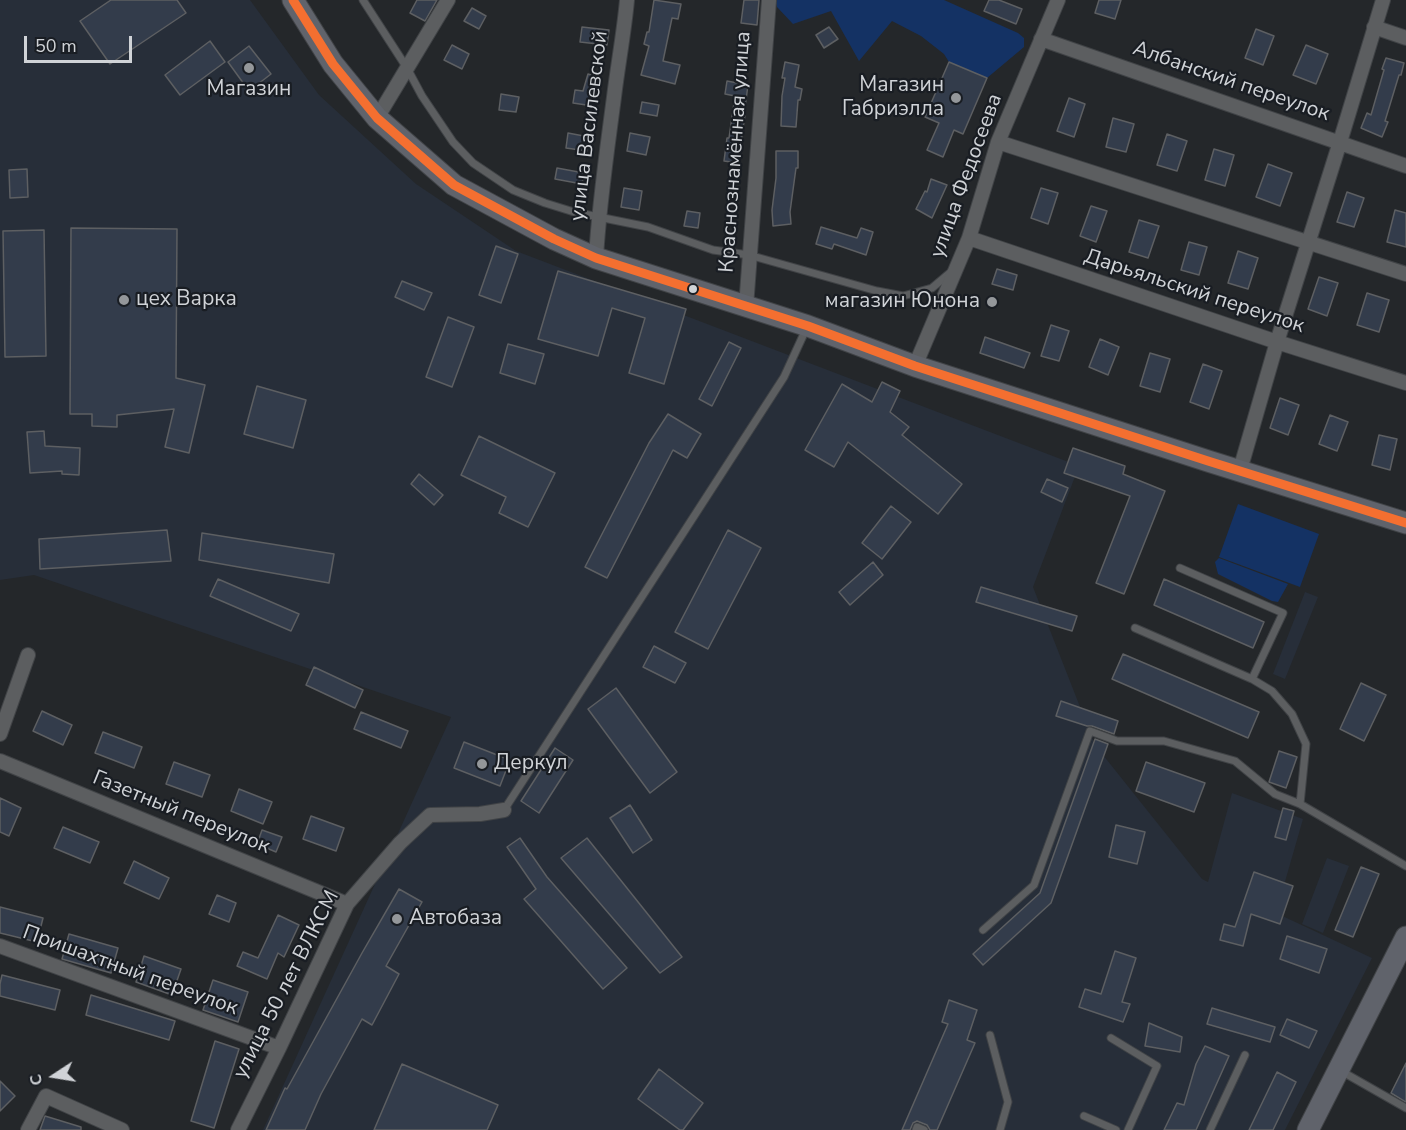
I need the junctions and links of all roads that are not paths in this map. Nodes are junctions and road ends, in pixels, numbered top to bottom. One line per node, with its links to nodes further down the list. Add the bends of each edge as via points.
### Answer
1 (293, 0): 12 (main road, via 333,64)
2 (363, 0): 11 (lane)
3 (448, 0): 11 (street)
4 (627, 0): 16 (street, улица Василевской)
5 (769, 0): 19 (street, Краснознамённая улица)
6 (1058, 0): 10 (street, улица Федосеева)
7 (1383, 0): 8 (street)
8 (1374, 27): 9 (street); 14 (street)
9 (1406, 38)
10 (1041, 39): 13 (street, улица Федосеева); 14 (street, Албанский переулок)
11 (407, 68): 12 (street); 16 (lane, via 453,142 473,163 513,190)
12 (377, 118): 20 (main road, via 454,185)
13 (998, 142): 17 (street, улица Федосеева); 18 (street)
14 (1340, 142): 15 (street, Албанский переулок); 18 (street)
15 (1406, 166)
16 (598, 217): 19 (lane, via 648,227 713,250); 20 (street, улица Василевской)
17 (969, 238): 21 (street, улица Федосеева); 25 (street, Дарьяльский переулок)
18 (1308, 243): 22 (street); 25 (street)
19 (749, 255): 21 (lane, via 903,296 932,288); 23 (street, Краснознамённая улица)
20 (596, 258): 23 (main road)
21 (956, 269): 26 (street, улица Федосеева)
22 (1406, 274)
23 (746, 307): 24 (main road)
24 (808, 326): 26 (main road); 37 (lane, via 784,377)
25 (1277, 342): 27 (street, Дарьяльский переулок); 28 (street)
26 (915, 366): 28 (main road)
27 (1406, 382)
28 (1240, 470): 29 (main road)
29 (1406, 522)
30 (1180, 568): 33 (lane, via 1283,614)
31 (1135, 628): 33 (lane)
32 (28, 655): 34 (street)
33 (1252, 678): 36 (lane, via 1272,691 1292,714 1306,744)
34 (0, 734)
35 (0, 761): 39 (street, Газетный переулок)
36 (1300, 804): 38 (lane); 40 (lane, via 1275,794 1235,761 1164,741 1117,741 1090,731 1034,885)
37 (504, 810): 39 (street, улица 50 лет ВЛКСМ, via 430,815)
38 (1406, 866)
39 (347, 904): 45 (street, улица 50 лет ВЛКСМ)
40 (983, 930)
41 (1406, 937): 47 (main road)
42 (0, 946): 45 (street, Пришахтный переулок)
43 (990, 1035): 55 (lane, via 1008,1102)
44 (1111, 1038): 57 (lane, via 1157,1066)
45 (279, 1048): 52 (street, улица 50 лет ВЛКСМ)
46 (1245, 1055): 58 (lane)
47 (1339, 1069): 48 (lane); 59 (main road)
48 (1406, 1108)
49 (1084, 1116): 56 (lane)
50 (28, 1130): 51 (street, via 46,1096)
51 (122, 1130)
52 (238, 1130)
53 (916, 1130): 54 (lane)
54 (924, 1130)
55 (1000, 1130)
56 (1116, 1130)
57 (1128, 1130)
58 (1210, 1130)
59 (1308, 1130)

